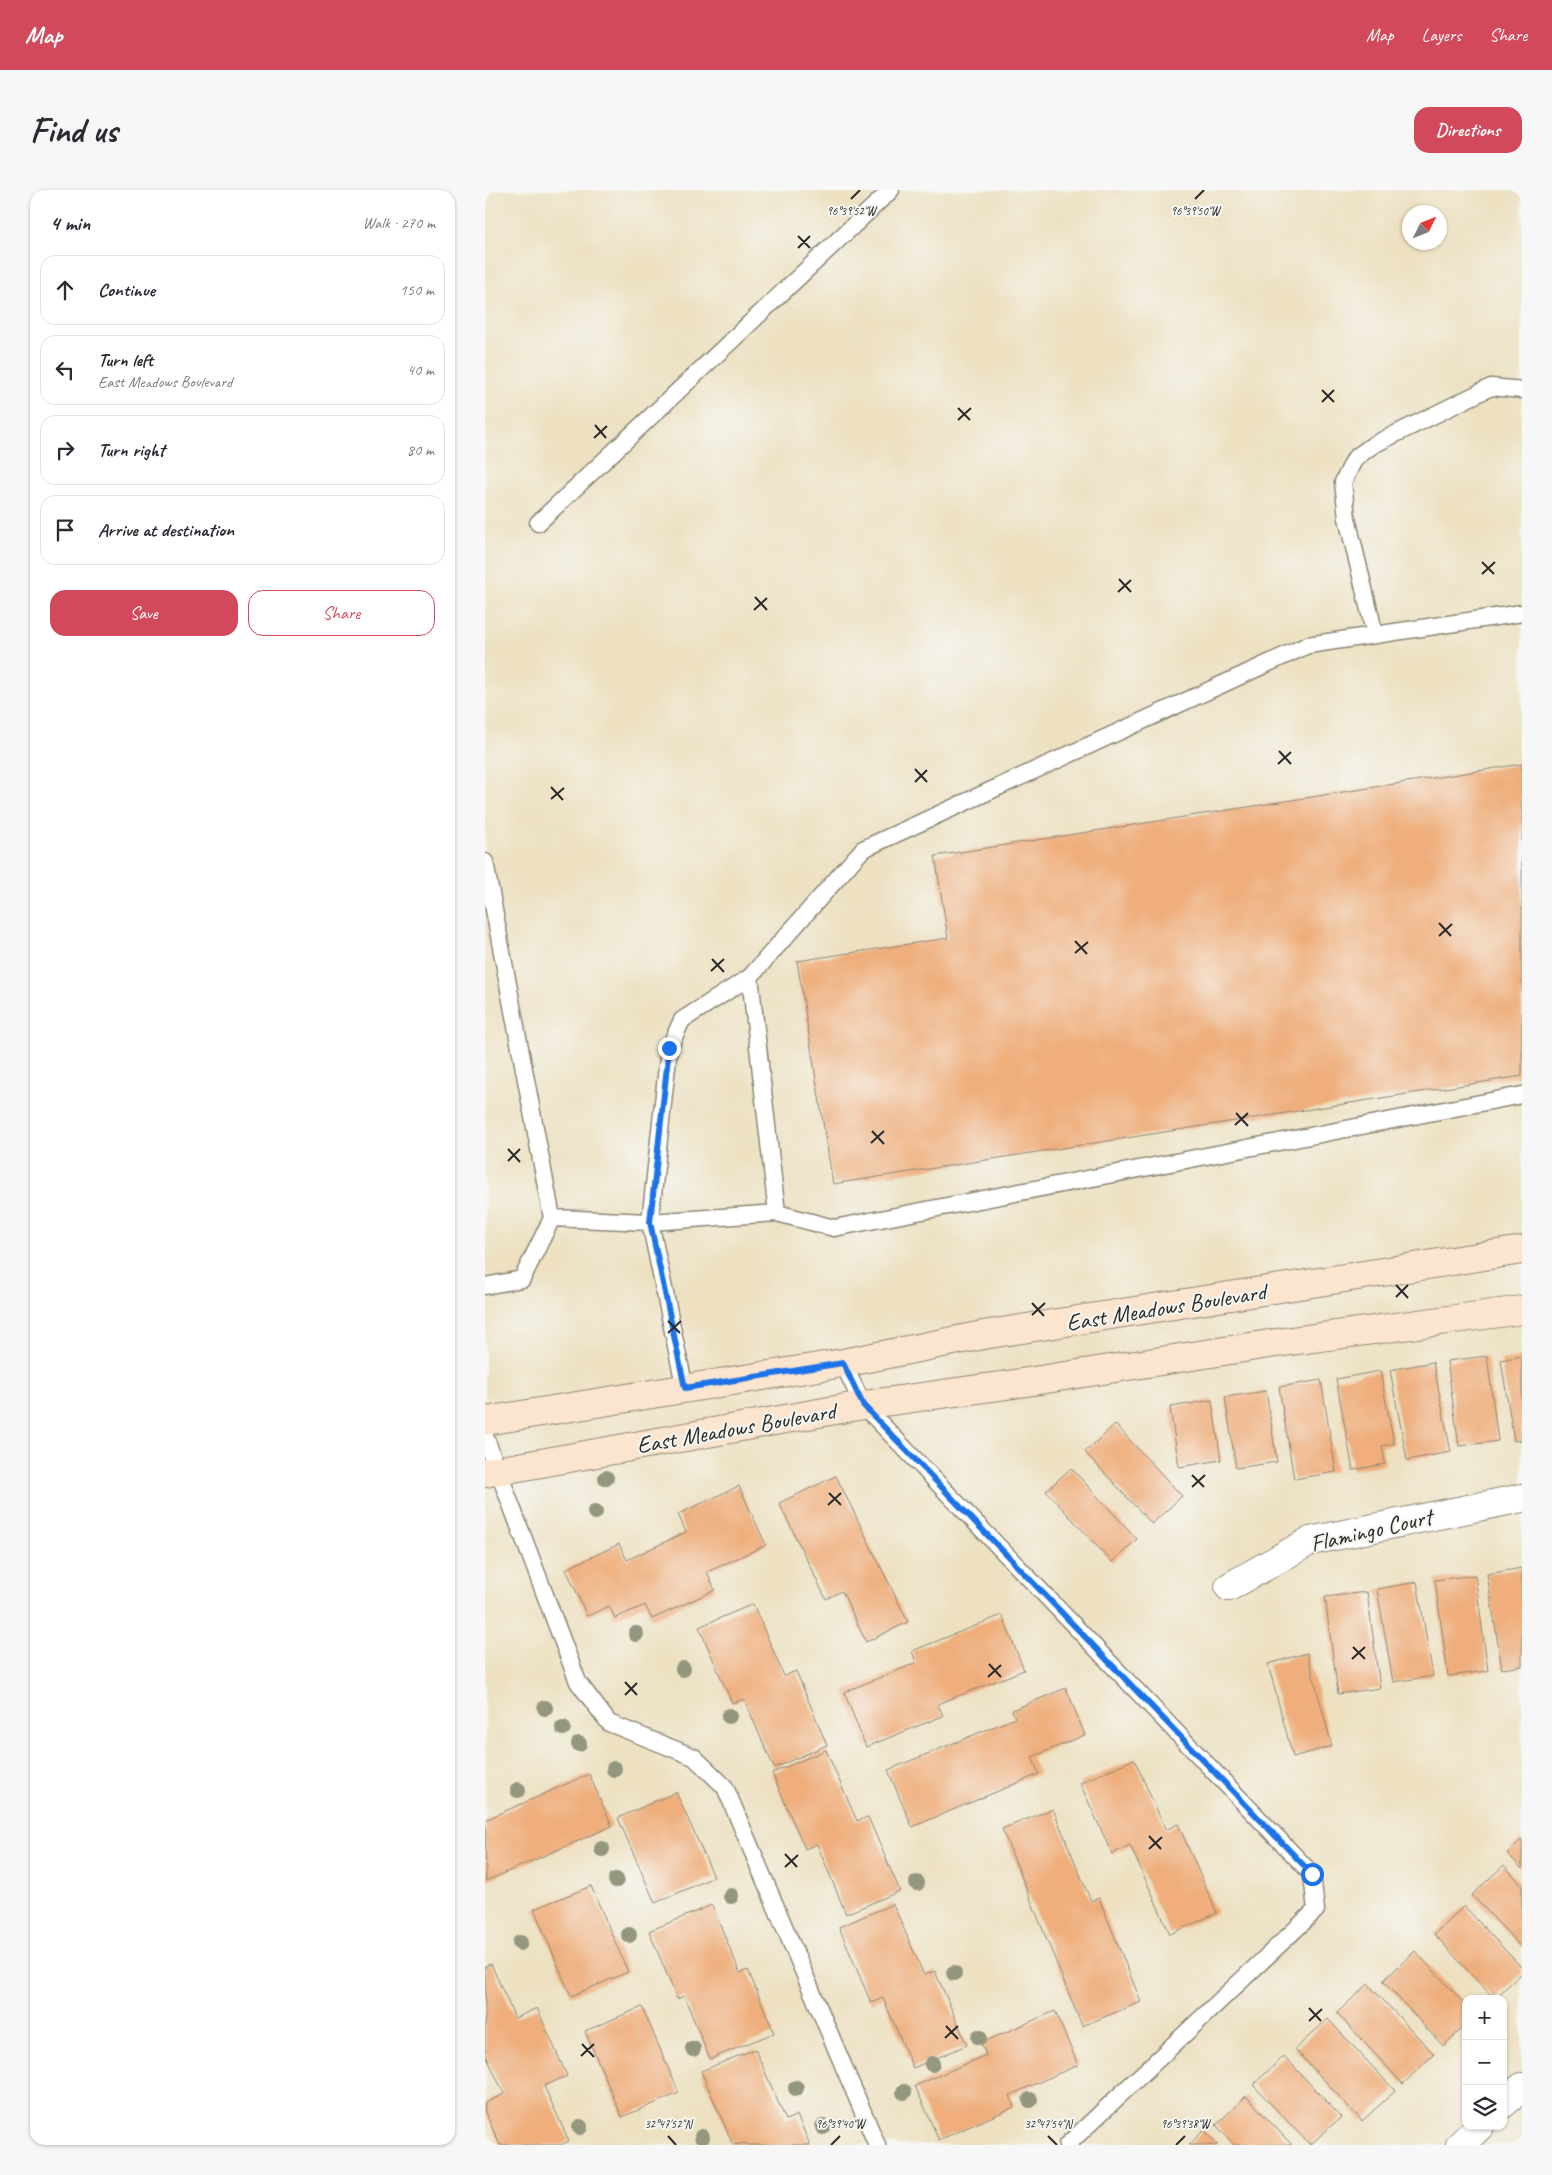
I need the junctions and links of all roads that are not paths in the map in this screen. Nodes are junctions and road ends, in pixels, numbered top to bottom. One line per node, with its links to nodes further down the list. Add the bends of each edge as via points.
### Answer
1 (891, 190): 3 (lane)
2 (1522, 390): 5 (lane, via 1491,387 1355,458 1343,482 1347,518)
3 (538, 523)
4 (1522, 613): 5 (lane)
5 (1375, 635): 7 (lane, via 1308,645 863,849)
6 (485, 862): 10 (lane)
7 (750, 977): 9 (lane); 11 (lane, via 682,1020 669,1048)
8 (1522, 1095): 9 (lane, via 834,1228)
9 (777, 1212): 11 (lane)
10 (552, 1218): 11 (lane); 13 (lane, via 522,1279)
11 (650, 1222): 16 (lane)
12 (1522, 1250): 15 (street, East Meadows Boulevard, via 983,1335)
13 (485, 1286)
14 (1522, 1310): 17 (street, East Meadows Boulevard)
15 (843, 1363): 16 (street, East Meadows Boulevard); 17 (lane)
16 (685, 1388): 18 (street, East Meadows Boulevard)
17 (863, 1405): 20 (street, East Meadows Boulevard); 27 (lane, via 1312,1874 1316,1910)
18 (485, 1421)
19 (485, 1436): 20 (lane)
20 (492, 1472): 26 (lane, via 578,1682 609,1723 694,1757 725,1787)
21 (1522, 1498): 22 (street, Flamingo Court, via 1310,1541)
22 (1229, 1587)
23 (1522, 2087): 24 (street)
24 (1507, 2100)
25 (1476, 2130): 28 (street)
26 (877, 2145)
27 (1067, 2145)
28 (1460, 2145)

